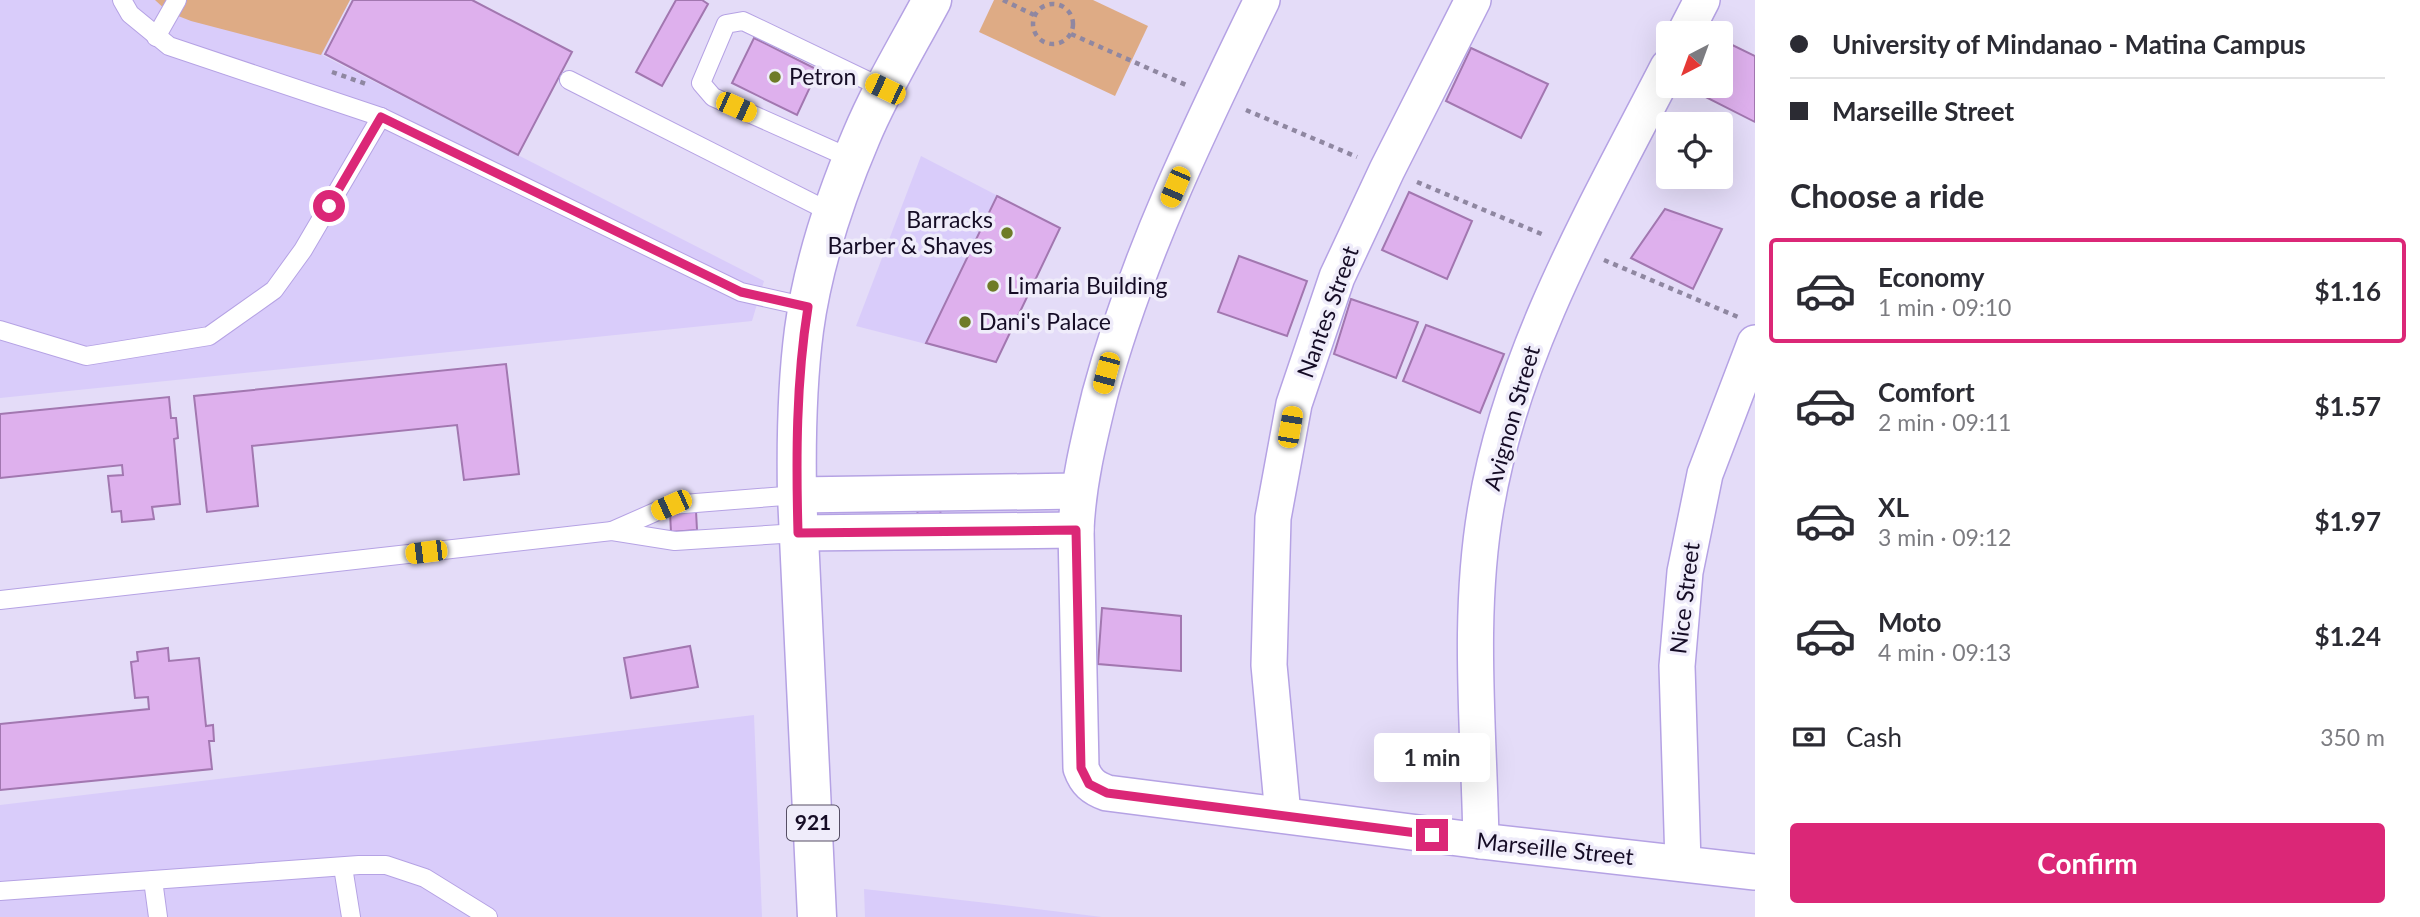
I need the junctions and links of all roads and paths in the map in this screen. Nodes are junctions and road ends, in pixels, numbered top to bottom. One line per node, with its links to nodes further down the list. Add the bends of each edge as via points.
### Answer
1 (122, 0): 11 (lane, via 130,14)
2 (177, 0): 11 (lane)
3 (932, 0): 13 (main road, 921)
4 (1003, 0): 8 (path)
5 (1262, 0): 15 (street, Marseille Street)
6 (1473, 0): 18 (street, Nantes Street)
7 (1702, 0): 9 (street)
8 (1034, 15): 10 (path, via 1034,31 1044,42 1060,44); 10 (path, via 1046,4 1062,6 1073,18)
9 (1691, 21)
10 (1071, 34): 15 (path)
11 (156, 37): 16 (lane, via 169,46)
12 (569, 80): 19 (lane)
13 (885, 89): 17 (main road, 921); 17 (lane, via 743,21 726,24 701,83 713,97)
14 (1656, 90): 20 (street, Avignon Street)
15 (1214, 97): 18 (path); 24 (street, Marseille Street, via 1136,278 1108,364)
16 (381, 117): 21 (lane, via 741,292); 22 (lane, via 303,250 274,290 209,336 86,356)
17 (852, 159): 19 (main road, 921)
18 (1387, 170): 20 (path); 30 (street, Nantes Street, via 1337,277 1294,404 1273,518 1269,665)
19 (832, 213): 21 (main road, 921)
20 (1575, 248): 23 (path); 31 (street, Avignon Street, via 1505,425 1486,507 1476,609)
21 (808, 307): 25 (main road, 921, via 796,446)
22 (0, 330)
23 (1749, 331): 32 (street, Nice Street, via 1705,474 1685,572 1677,666)
24 (1078, 491): 25 (street); 26 (street, Marseille Street)
25 (797, 495): 27 (lane, via 671,505); 28 (main road, 921)
26 (1076, 530): 28 (street); 30 (street, Marseille Street, via 1081,768 1089,784 1107,793)
27 (612, 531): 28 (lane, via 675,541); 29 (lane)
28 (798, 533): 40 (main road, 921)
29 (0, 600)
30 (1283, 816): 31 (street, Marseille Street)
31 (1481, 841): 32 (street, Marseille Street)
32 (1682, 863): 34 (street, Marseille Street)
33 (343, 867): 35 (lane); 38 (lane); 39 (lane, via 386,865 425,878)
34 (1755, 872)
35 (153, 880): 36 (lane); 37 (lane)
36 (0, 891)
37 (158, 917)
38 (351, 917)
39 (488, 917)
40 (817, 917)

